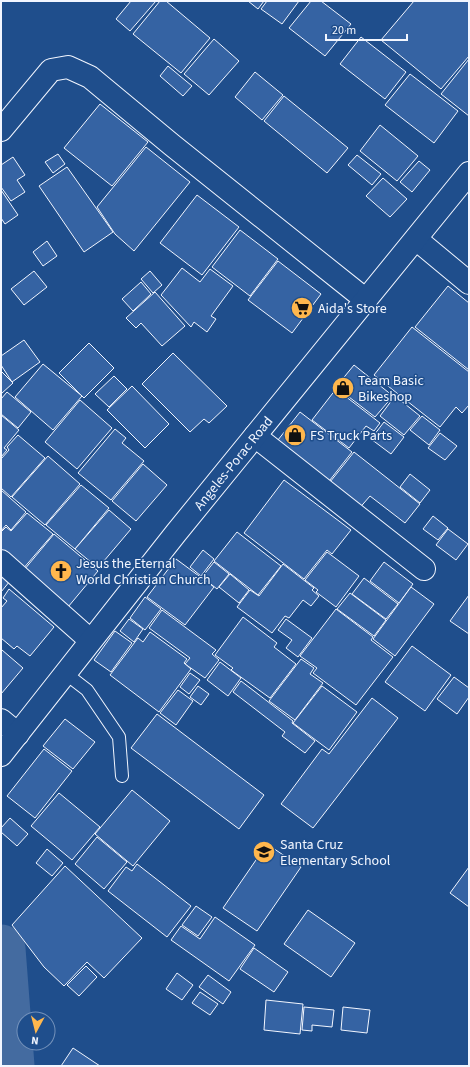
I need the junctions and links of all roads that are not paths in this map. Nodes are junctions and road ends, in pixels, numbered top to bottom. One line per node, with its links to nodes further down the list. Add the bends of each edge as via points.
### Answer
1 (1, 130): 5 (street, via 51,70 68,67 90,77)
2 (469, 173): 3 (street, Angeles-Porac Road)
3 (416, 239): 4 (street); 5 (street, Angeles-Porac Road)
4 (469, 283)
5 (366, 300): 6 (street, Angeles-Porac Road)
6 (255, 436): 8 (street); 9 (street, Angeles-Porac Road)
7 (1, 561): 9 (street)
8 (424, 569)
9 (90, 640): 10 (street, Angeles-Porac Road)
10 (65, 673): 12 (street, Angeles-Porac Road); 14 (lane, via 87,690 118,737)
11 (1, 720): 12 (street)
12 (18, 734): 13 (street, Angeles-Porac Road)
13 (1, 755)
14 (122, 776)

